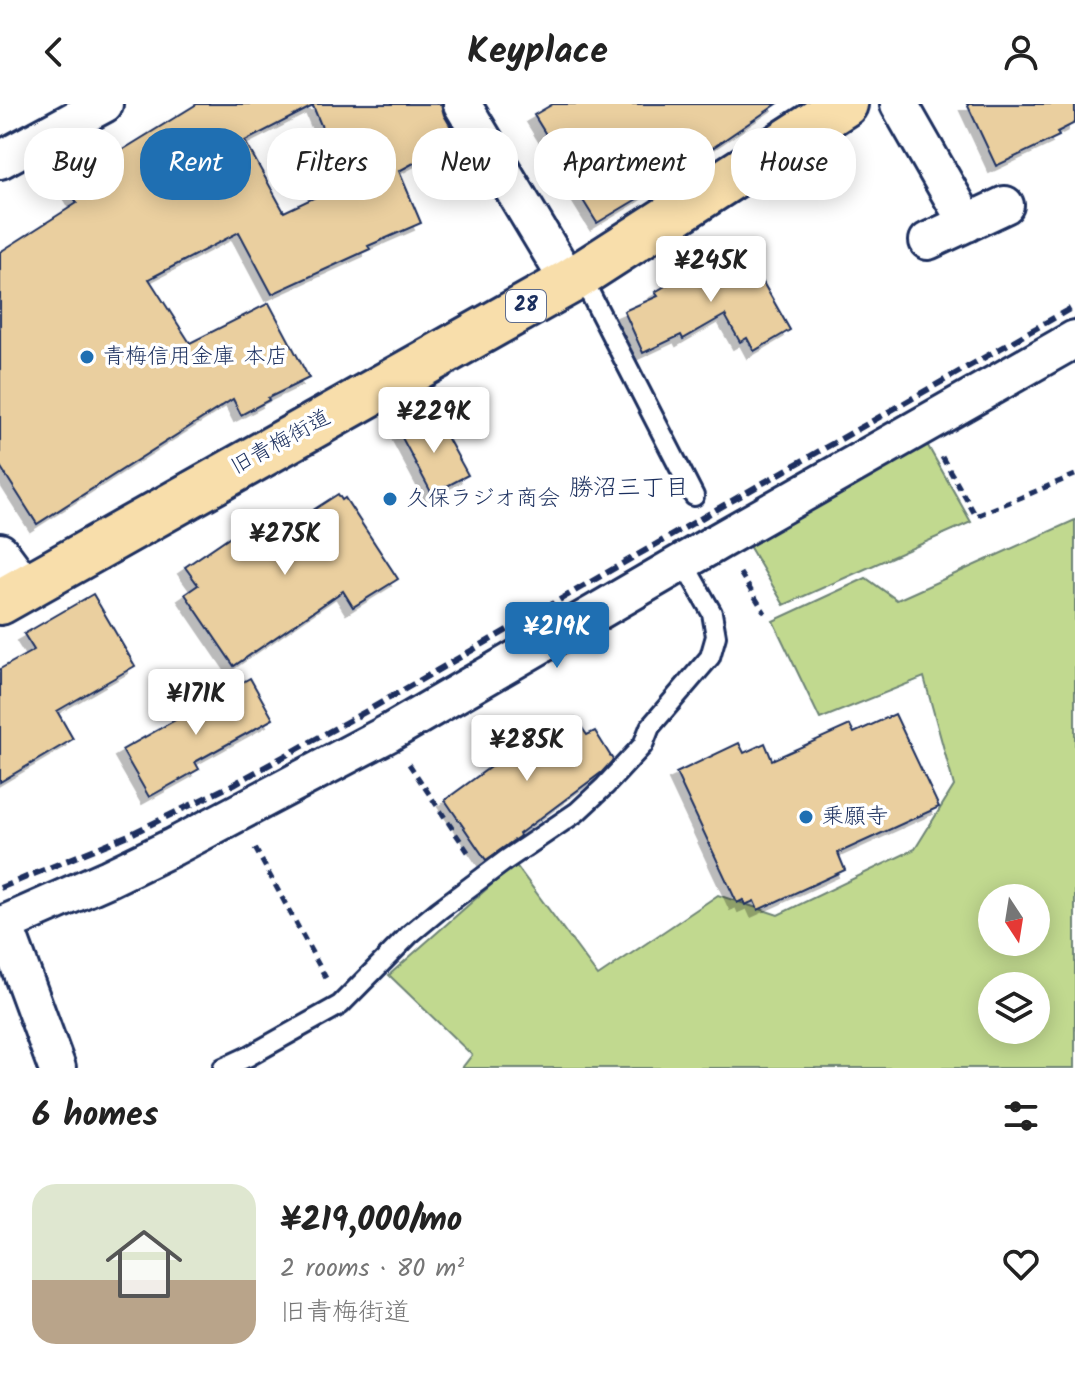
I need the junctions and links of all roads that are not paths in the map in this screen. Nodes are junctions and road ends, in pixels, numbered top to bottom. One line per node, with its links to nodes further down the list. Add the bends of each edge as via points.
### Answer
1 (104, 104): 5 (street)
2 (462, 104): 9 (street)
3 (845, 104): 9 (main road, 旧青梅街道 / 28)
4 (899, 104): 7 (street)
5 (0, 160)
6 (1005, 205): 7 (street)
7 (967, 223): 8 (street)
8 (928, 241)
9 (574, 278): 11 (lane); 14 (main road, 旧青梅街道 / 28)
10 (1075, 339): 13 (street)
11 (694, 496)
12 (0, 552): 14 (street)
13 (683, 562): 15 (street, via 237,815); 17 (lane, via 712,613 716,636 710,657 650,727 643,745 577,812 410,934 340,1005)
14 (13, 595)
15 (2, 925): 16 (street)
16 (57, 1068)
17 (223, 1068)

